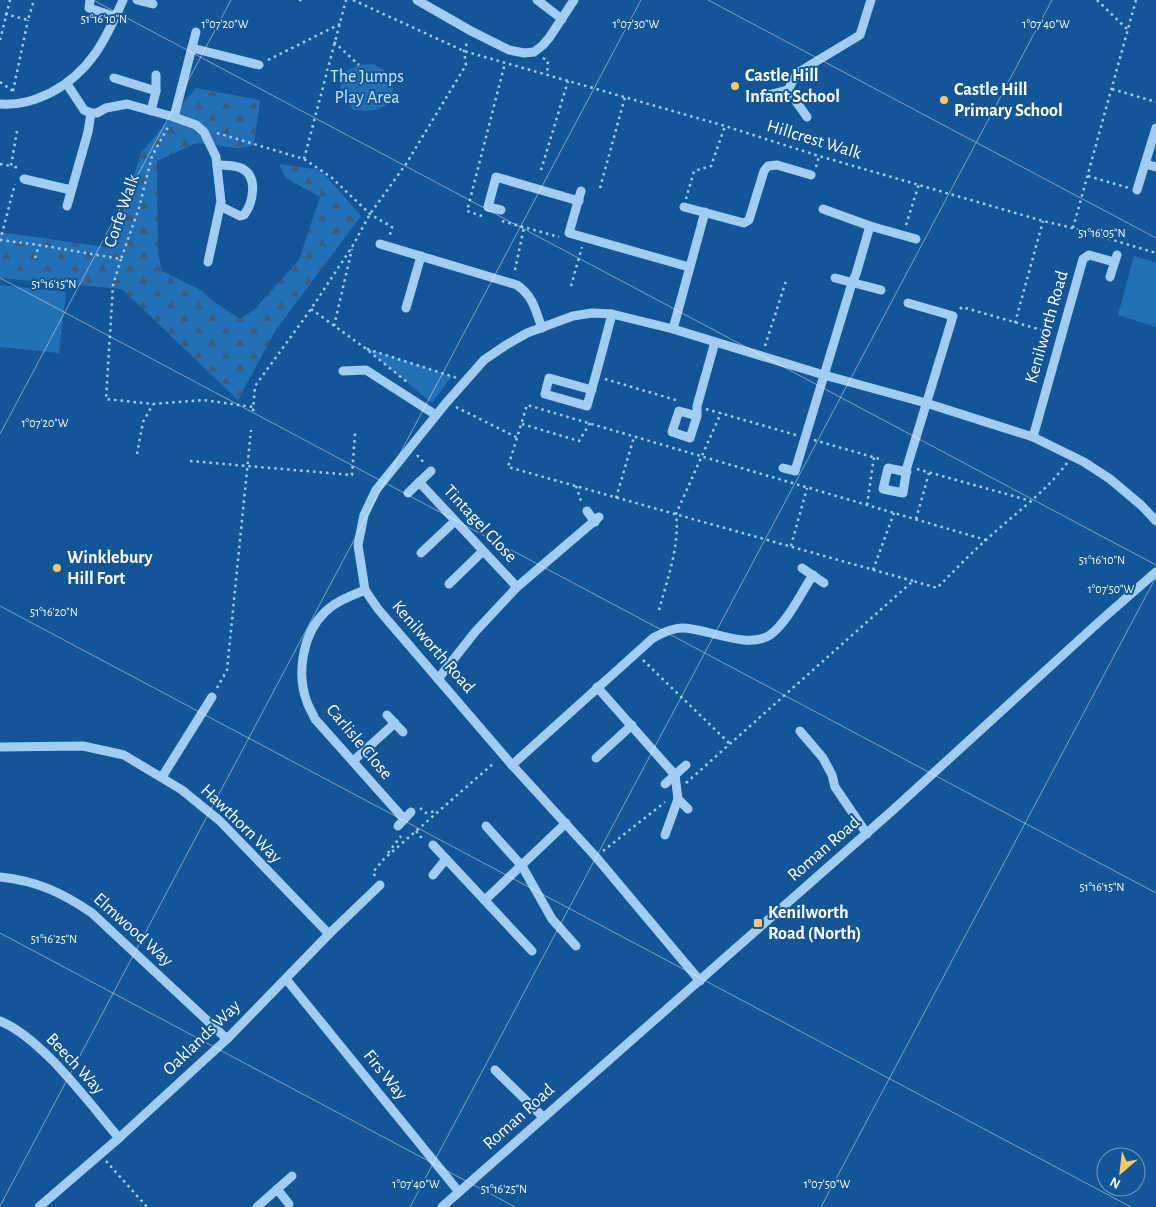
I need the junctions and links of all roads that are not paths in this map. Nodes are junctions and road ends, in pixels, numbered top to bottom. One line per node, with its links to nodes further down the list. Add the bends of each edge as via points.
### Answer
1 (90, 0): 9 (street, via 89,8)
2 (123, 0): 9 (street)
3 (137, 0): 8 (street)
4 (417, 0): 10 (street, via 508,50 524,53 534,52)
5 (537, 0): 10 (street)
6 (574, 0): 10 (street)
7 (871, 0): 17 (street, via 860,35 797,73)
8 (153, 4)
9 (116, 17): 16 (street, via 85,68)
10 (562, 19)
11 (196, 32): 12 (street)
12 (192, 48): 13 (street); 23 (street)
13 (259, 65)
14 (156, 75): 18 (street)
15 (114, 78): 18 (street)
16 (66, 84): 20 (street, via 35,101); 22 (street, via 84,110)
17 (788, 90): 19 (street); 24 (street)
18 (156, 91): 21 (street)
19 (752, 99)
20 (0, 104)
21 (151, 111): 22 (street, via 127,104); 23 (street)
22 (91, 113): 31 (street)
23 (174, 117): 27 (street, via 196,125 204,132)
24 (807, 117)
25 (1156, 128): 26 (street)
26 (1145, 164): 28 (street); 32 (street)
27 (217, 165): 36 (street); 36 (street, via 244,169 249,174 253,192 244,215)
28 (1156, 167)
29 (811, 175): 40 (street, via 777,165 768,166 749,220 744,223)
30 (24, 179): 31 (street)
31 (71, 190): 35 (street)
32 (1137, 190)
33 (581, 191): 34 (street)
34 (578, 201): 39 (street, via 496,177 488,206); 46 (street, via 569,233)
35 (67, 206)
36 (220, 206): 45 (street)
37 (684, 207): 40 (street)
38 (823, 208): 41 (street)
39 (501, 210)
40 (705, 212): 46 (street)
41 (870, 226): 42 (street); 49 (street)
42 (916, 239)
43 (383, 244): 44 (street)
44 (421, 256): 52 (street); 54 (street, via 517,285 533,302)
45 (208, 262)
46 (689, 267): 55 (street)
47 (1110, 277): 63 (street, Kenilworth Road, via 1116,258 1089,255 1083,259)
48 (835, 278): 49 (street)
49 (852, 283): 50 (street); 58 (street)
50 (881, 290)
51 (908, 303): 60 (street, via 953,316)
52 (406, 308)
53 (612, 314): 54 (street, Kenilworth Road, via 573,316); 55 (street, Kenilworth Road); 59 (street)
54 (542, 328): 61 (street, Kenilworth Road, via 506,345 484,360)
55 (673, 329): 56 (street, Kenilworth Road)
56 (715, 342): 58 (street, Kenilworth Road); 62 (street)
57 (343, 371): 61 (street, via 366,370)
58 (824, 375): 60 (street, Kenilworth Road); 64 (street, via 795,471)
59 (592, 390): 59 (street, via 588,406 545,394 549,378)
60 (926, 403): 63 (street, Kenilworth Road); 65 (street)
61 (436, 416): 80 (street, Kenilworth Road, via 376,490 364,515 358,545)
62 (696, 416)
63 (1033, 437): 71 (street, Kenilworth Road, via 1110,479)
64 (783, 468)
65 (910, 469)
66 (431, 471): 67 (street, Tintagel Close)
67 (420, 482): 68 (street, Tintagel Close); 70 (street, Tintagel Close)
68 (408, 493)
69 (587, 511): 79 (street, Tintagel Close, via 597,520)
70 (455, 521): 72 (street, Tintagel Close); 73 (street)
71 (1156, 521)
72 (483, 551): 78 (street); 79 (street, Tintagel Close)
73 (421, 553)
74 (802, 568): 76 (street)
75 (1156, 572): 102 (street, Roman Road)
76 (813, 575): 77 (street); 82 (street, via 778,627 768,636 754,640 682,628 666,631 646,644)
77 (824, 583)
78 (449, 584)
79 (517, 587): 81 (street, Tintagel Close, via 475,632)
80 (365, 590): 81 (street, Kenilworth Road); 91 (street, Carlisle Close, via 325,612 313,628 303,662 306,702 315,719)
81 (438, 679): 92 (street, Kenilworth Road)
82 (597, 688): 86 (street); 92 (street)
83 (212, 696): 95 (street)
84 (387, 715): 85 (street)
85 (394, 723): 88 (street); 91 (street)
86 (632, 726): 90 (street); 94 (street)
87 (800, 731): 102 (street, via 823,758 835,787)
88 (403, 732)
89 (0, 747): 95 (street, Hawthorn Way, via 83,746 124,755)
90 (596, 758)
91 (353, 761): 99 (street, Carlisle Close, via 401,822)
92 (512, 765): 100 (street, Kenilworth Road)
93 (686, 765): 94 (street)
94 (675, 775): 96 (street); 97 (street)
95 (162, 776): 111 (street, Hawthorn Way, via 220,821)
96 (665, 784)
97 (678, 795): 98 (street); 103 (street)
98 (688, 809)
99 (412, 812)
100 (566, 823): 106 (street); 115 (street, Kenilworth Road)
101 (486, 826): 106 (street)
102 (866, 834): 115 (street, Roman Road)
103 (665, 835)
104 (433, 845): 105 (street)
105 (446, 860): 107 (street); 110 (street)
106 (522, 866): 110 (street); 112 (street, via 552,919)
107 (433, 875)
108 (0, 877): 117 (street, Elmwood Way, via 44,886 92,913)
109 (380, 885): 111 (street, Oaklands Way)
110 (485, 900): 113 (street)
111 (329, 934): 114 (street, Oaklands Way)
112 (576, 946)
113 (532, 952)
114 (286, 979): 117 (street, Oaklands Way); 123 (street, Firs Way)
115 (700, 981): 119 (street, Roman Road)
116 (0, 1021): 120 (street, Beech Way, via 12,1026 38,1048)
117 (227, 1039): 120 (street, Oaklands Way)
118 (495, 1070): 119 (street)
119 (543, 1117): 123 (street, Roman Road)
120 (119, 1138): 125 (street, Oaklands Way)
121 (292, 1176): 122 (street)
122 (277, 1189): 124 (street); 126 (street)
123 (459, 1192): 127 (street, Roman Road)
124 (290, 1204)
125 (39, 1207)
126 (257, 1207)
127 (442, 1207)

